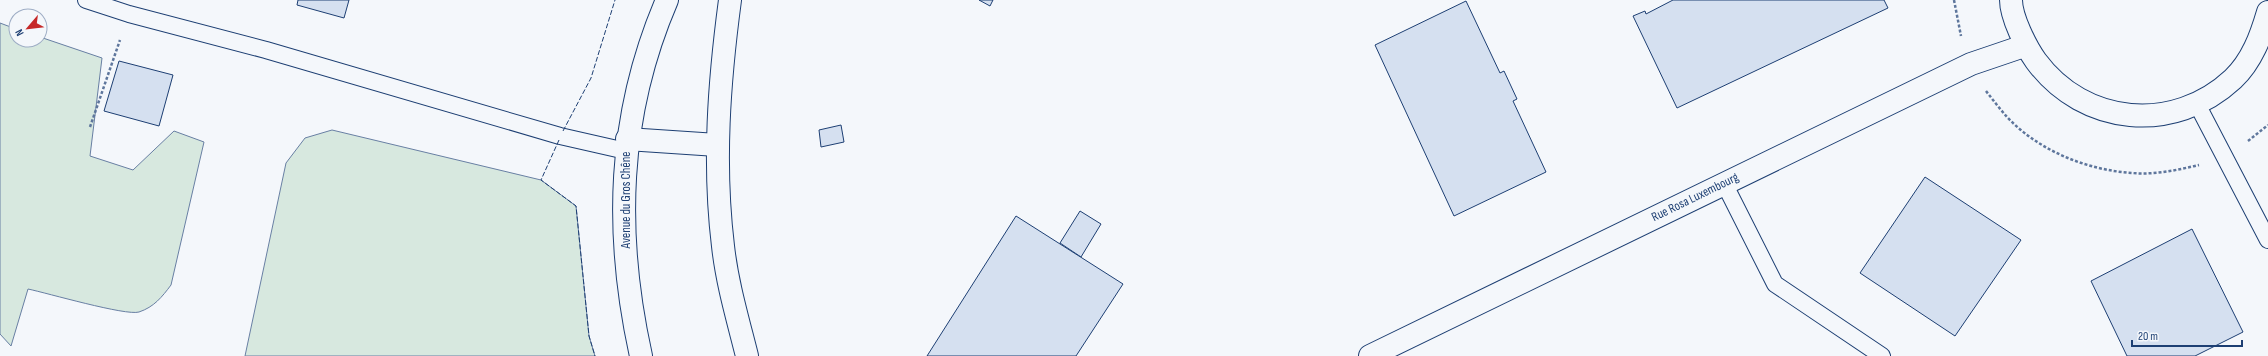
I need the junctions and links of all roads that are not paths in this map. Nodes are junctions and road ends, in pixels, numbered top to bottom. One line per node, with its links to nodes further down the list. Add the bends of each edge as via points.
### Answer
1 (86, 0): 9 (lane, via 560,136)
2 (667, 0): 9 (street, Avenue du Gros Chêne, via 647,54 632,108)
3 (730, 0): 10 (street, via 722,66)
4 (2011, 0): 7 (street)
5 (2268, 12): 6 (street)
6 (2264, 45): 8 (street, via 2234,78)
7 (2024, 46): 8 (street, via 2048,78 2080,102 2118,114 2158,115); 11 (street, Rue Rosa Luxembourg, via 1971,64)
8 (2196, 104): 12 (lane)
9 (626, 145): 10 (street); 13 (street, Avenue du Gros Chêne, via 623,217 628,288)
10 (717, 145): 14 (street, via 723,248)
11 (1724, 183): 15 (street, Rue Rosa Luxembourg); 16 (lane, via 1775,284)
12 (2268, 240)
13 (641, 356)
14 (747, 356)
15 (1370, 356)
16 (1882, 356)

